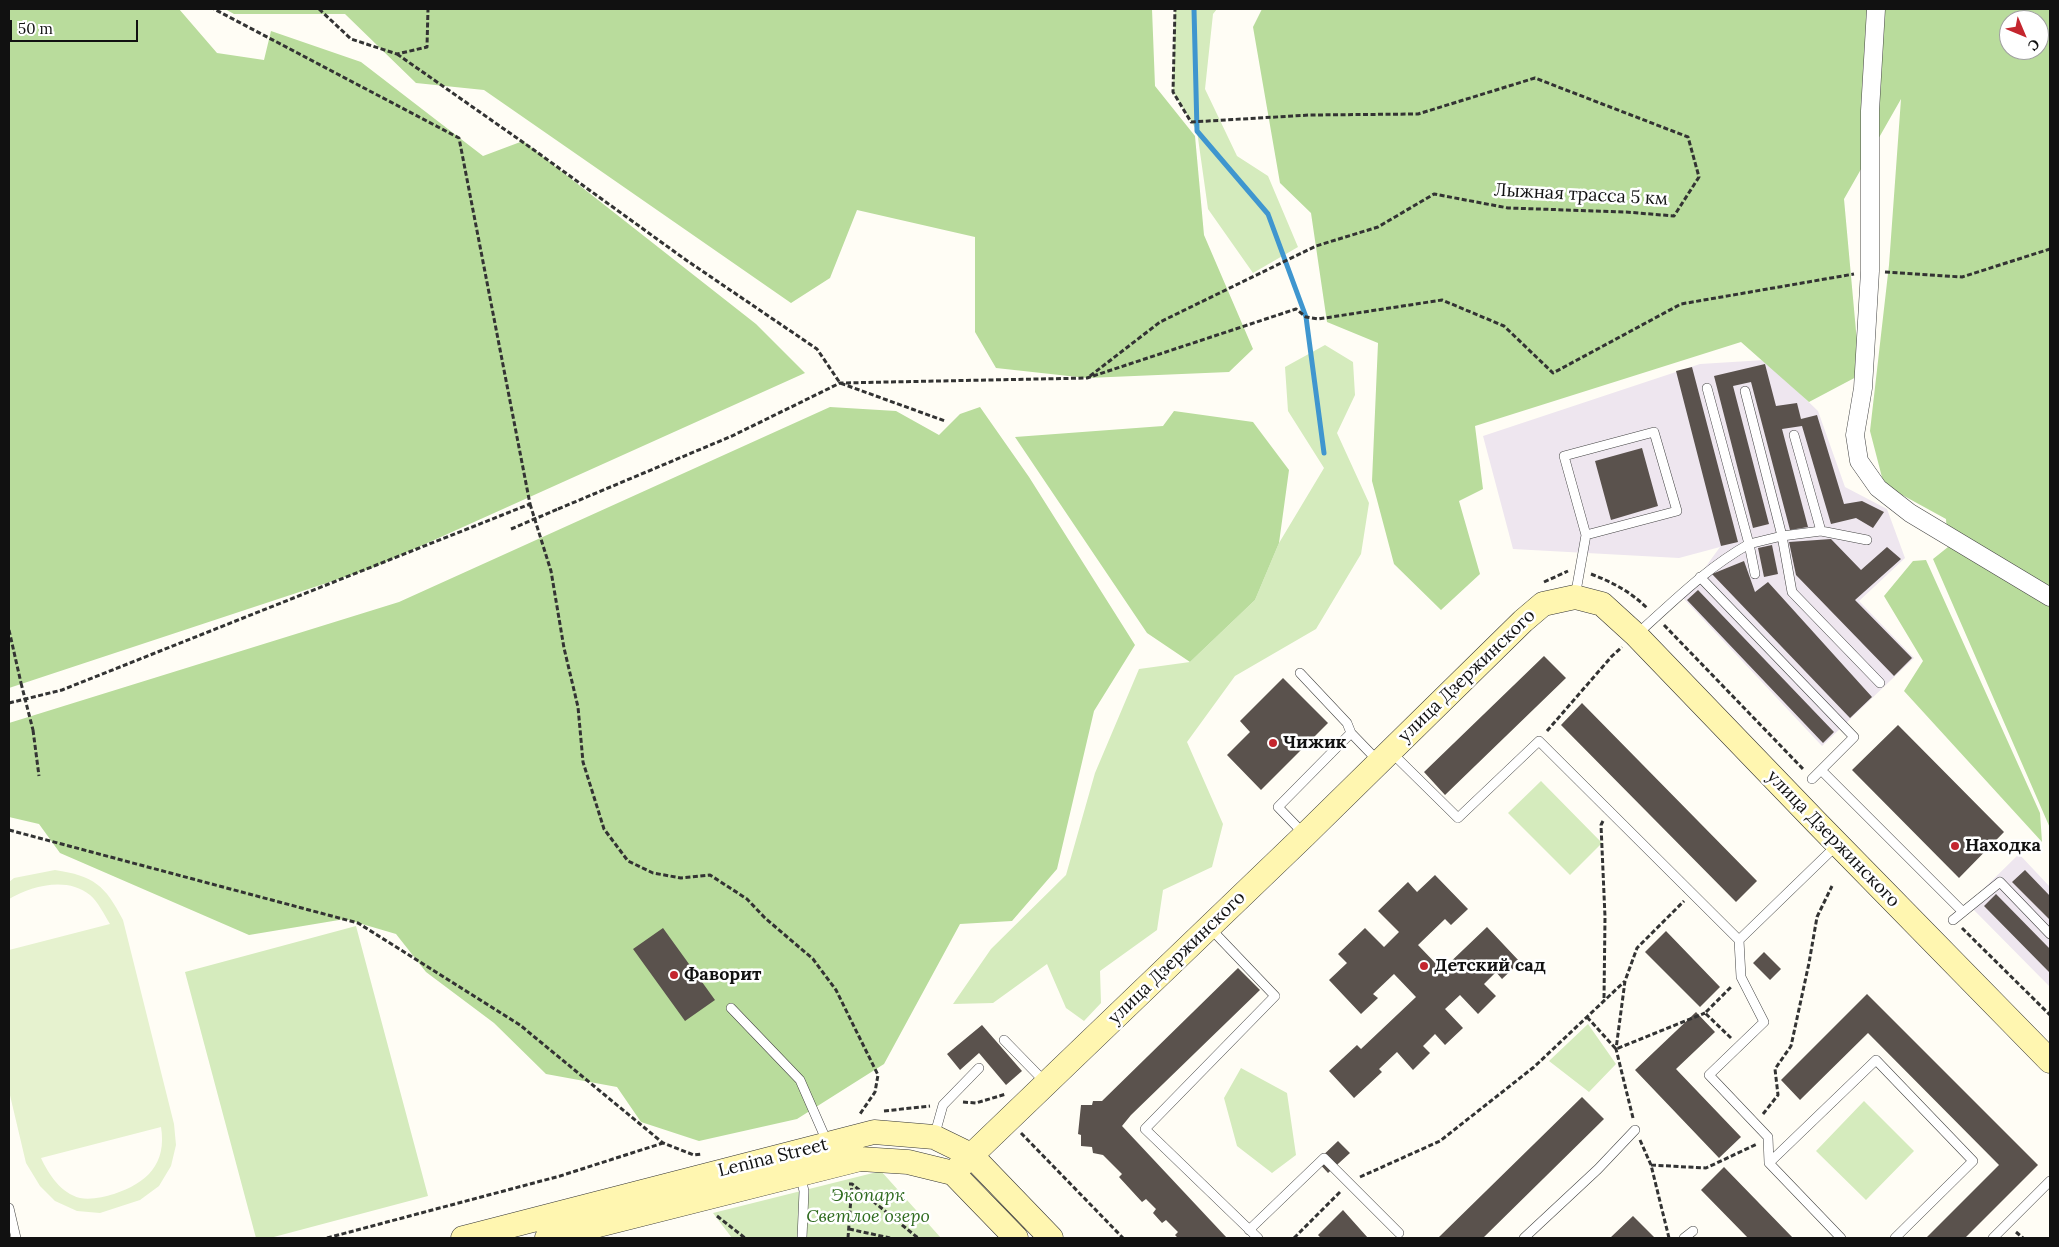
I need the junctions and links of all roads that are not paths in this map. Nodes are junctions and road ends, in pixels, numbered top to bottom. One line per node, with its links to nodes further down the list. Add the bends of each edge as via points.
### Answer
1 (1876, 9): 13 (street, via 1870,111 1870,271 1863,388 1855,435 1859,462 1878,488 1910,514)
2 (1707, 388): 9 (lane)
3 (1745, 391): 7 (lane)
4 (1794, 435): 5 (lane)
5 (1821, 531): 7 (lane); 8 (lane)
6 (1586, 535): 6 (lane, via 1564,456 1654,432 1677,511); 12 (lane)
7 (1782, 536): 9 (lane); 16 (lane, via 1792,592)
8 (1867, 540)
9 (1749, 544): 10 (lane); 11 (lane)
10 (1755, 574)
11 (1700, 577): 14 (lane); 19 (lane, via 1854,737)
12 (1575, 597): 14 (main road, улица Дзержинского, via 1602,604); 18 (main road, улица Дзержинского, via 1543,604)
13 (2050, 597)
14 (1636, 635): 22 (main road, улица Дзержинского)
15 (1300, 673): 17 (lane, via 1347,723)
16 (1880, 683)
17 (1351, 733): 18 (lane); 21 (lane, via 1278,807)
18 (1384, 756): 21 (main road, улица Дзержинского); 27 (lane, via 1458,818 1539,740)
19 (1821, 770): 20 (lane); 23 (lane)
20 (1812, 779)
21 (1305, 835): 25 (main road, улица Дзержинского)
22 (1837, 844): 27 (lane); 30 (main road, улица Дзержинского)
23 (1963, 912): 24 (lane); 26 (lane, via 2000,882)
24 (1953, 920)
25 (1209, 927): 32 (main road, улица Дзержинского); 42 (lane, via 1275,996 1145,1129)
26 (2050, 934)
27 (1739, 940): 37 (lane, via 1741,977 1764,1022 1709,1075 1768,1137)
28 (731, 1008): 35 (lane, via 800,1080)
29 (1004, 1040): 32 (lane)
30 (2050, 1061)
31 (979, 1068): 34 (lane, via 943,1105)
32 (1047, 1084): 36 (main road, улица Дзержинского)
33 (1635, 1130): 52 (lane)
34 (934, 1137): 35 (main road, Lenina Street, via 874,1132); 36 (main road, Lenina Street)
35 (835, 1142): 46 (main road, Lenina Street)
36 (971, 1154): 39 (main road, улица Дзержинского); 50 (main road, Lenina Street)
37 (1769, 1163): 54 (lane); 55 (lane, via 1876,1060 1973,1161)
38 (800, 1173): 39 (main road, Lenina Street, via 860,1158 908,1162); 47 (main road, Lenina Street); 48 (lane, via 804,1191)
39 (953, 1173): 49 (main road)
40 (2050, 1181): 56 (lane)
41 (9, 1208): 45 (lane)
42 (1249, 1230): 44 (lane, via 1324,1158); 51 (lane)
43 (1693, 1230): 53 (lane)
44 (1399, 1233)
45 (16, 1238)
46 (463, 1238)
47 (547, 1238)
48 (802, 1238)
49 (1016, 1238)
50 (1051, 1238)
51 (1258, 1238)
52 (1524, 1238)
53 (1684, 1238)
54 (1841, 1238)
55 (1895, 1238)
56 (1993, 1238)

